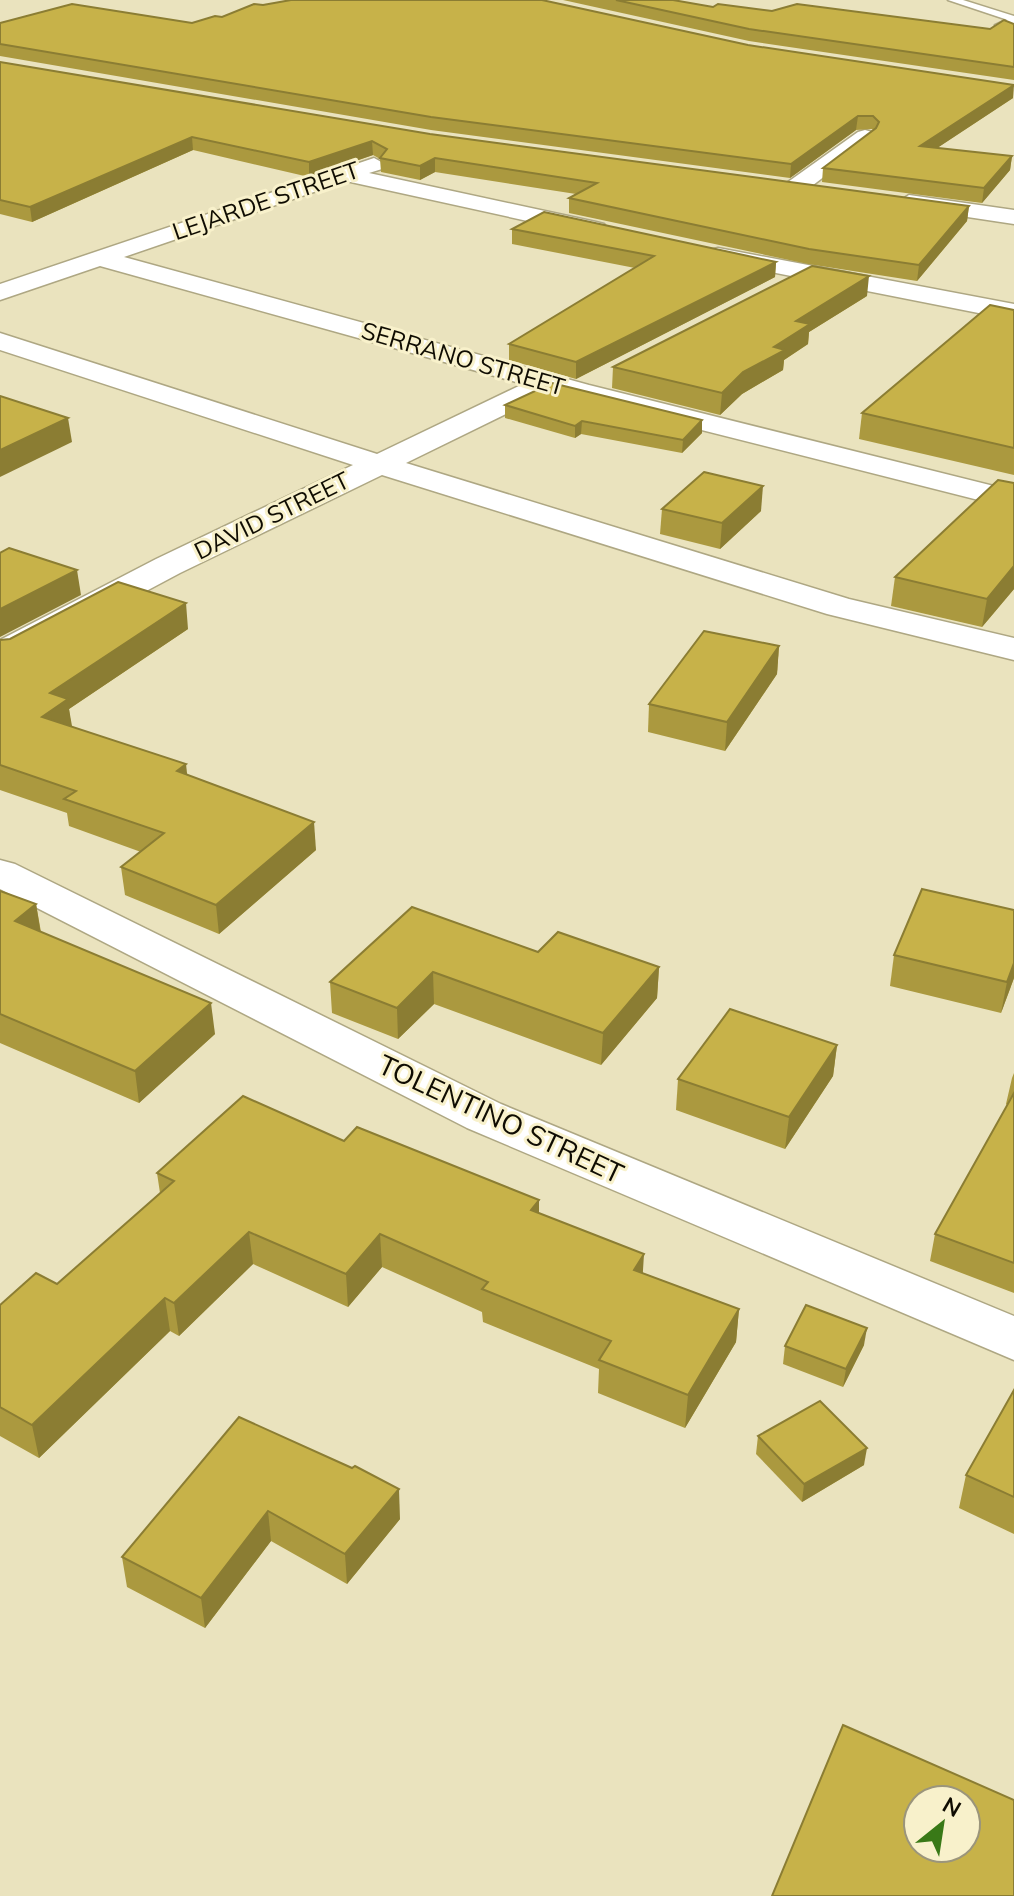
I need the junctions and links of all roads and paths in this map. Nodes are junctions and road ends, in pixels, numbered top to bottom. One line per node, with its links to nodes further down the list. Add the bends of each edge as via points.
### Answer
1 (953, 0): 2 (lane)
2 (1014, 20): 3 (street, via 1004,25)
3 (1014, 30)
4 (865, 136): 7 (street, via 789,186)
5 (390, 157): 6 (street, LEJARDE STREET)
6 (348, 175): 10 (street); 12 (street, LEJARDE STREET)
7 (827, 191)
8 (889, 200): 9 (street)
9 (1014, 216)
10 (624, 235)
11 (700, 251): 13 (street)
12 (99, 258): 15 (street, LEJARDE STREET); 19 (street, SERRANO STREET)
13 (807, 274): 14 (street); 16 (street)
14 (780, 288)
15 (0, 292)
16 (1014, 312)
17 (0, 341): 21 (street)
18 (619, 371): 20 (street)
19 (548, 383): 20 (street, SERRANO STREET); 21 (street, DAVID STREET)
20 (579, 391): 22 (street, SERRANO STREET)
21 (379, 464): 23 (street, via 839,607); 24 (street, DAVID STREET)
22 (1014, 500)
23 (1014, 649)
24 (0, 654)
25 (0, 873): 26 (street, TOLENTINO STREET, via 484,1116)
26 (1014, 1339)

